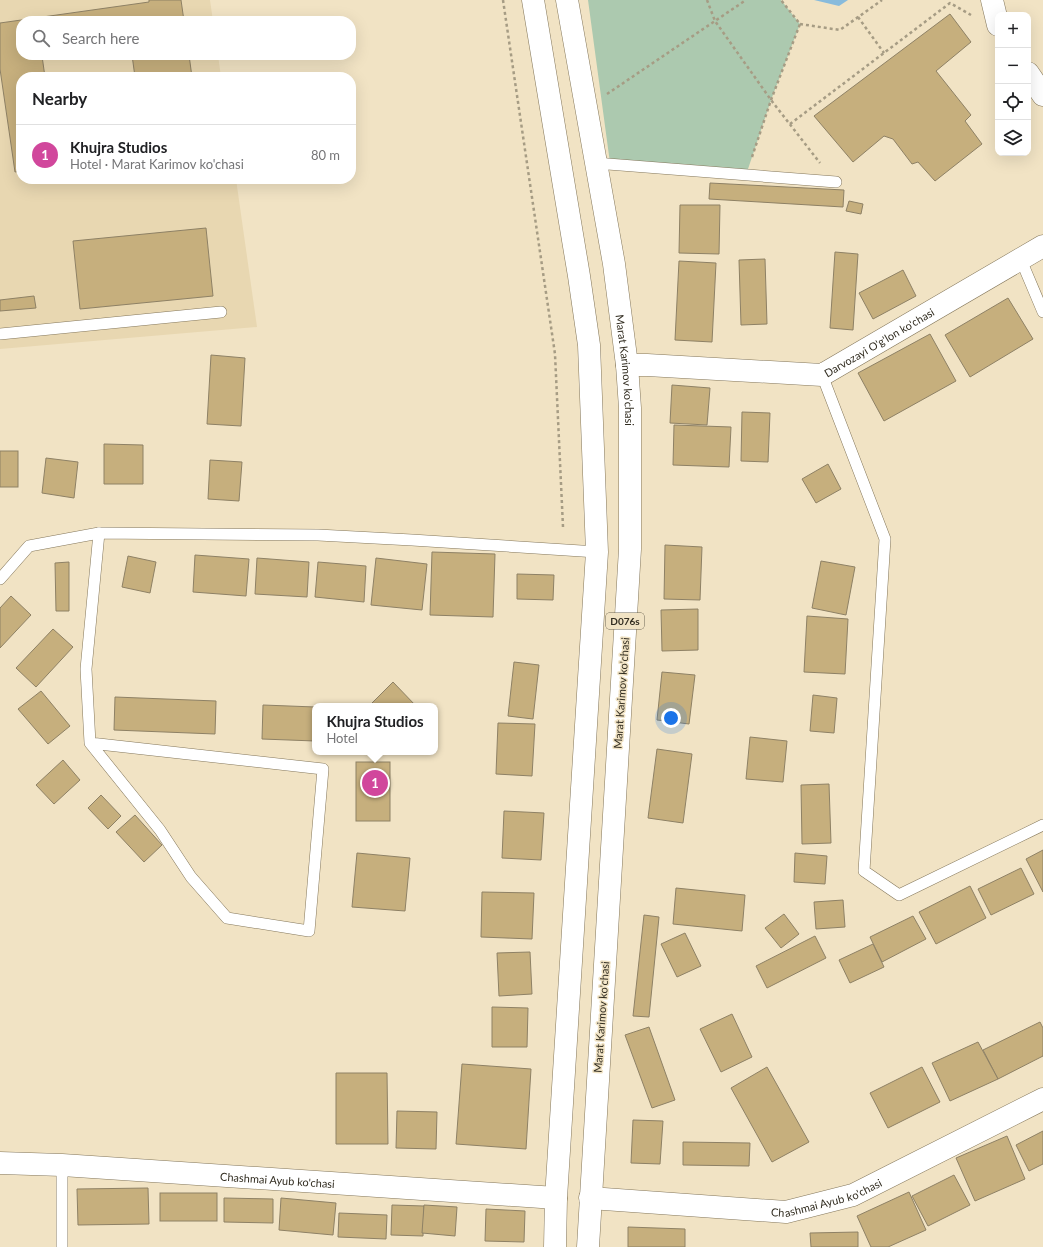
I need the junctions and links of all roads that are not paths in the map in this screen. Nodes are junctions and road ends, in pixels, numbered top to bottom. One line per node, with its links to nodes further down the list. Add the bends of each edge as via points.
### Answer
1 (533, 0): 17 (main road, D076s, via 589,346)
2 (567, 0): 7 (main road, Marat Karimov ko'chasi / D076s)
3 (992, 0): 4 (main road)
4 (995, 12)
5 (1031, 77): 6 (main road)
6 (1043, 95)
7 (595, 163): 8 (lane); 14 (main road, Marat Karimov ko'chasi / D076s, via 614,264)
8 (836, 182)
9 (1043, 246): 10 (main road, Darvozayi O'g'lon ko'chasi)
10 (1021, 260): 12 (lane); 15 (main road, Darvozayi O'g'lon ko'chasi)
11 (221, 312): 13 (lane)
12 (1043, 312)
13 (0, 334)
14 (627, 365): 15 (main road, Darvozayi O'g'lon ko'chasi, via 647,364); 25 (main road, Marat Karimov ko'chasi / D076s, via 630,408 630,549)
15 (822, 375): 20 (lane, via 885,539 864,871 899,895)
16 (99, 533): 17 (lane, via 318,535); 18 (lane, via 29,546); 19 (lane, via 86,669)
17 (597, 552): 24 (main road, D076s)
18 (0, 579)
19 (90, 743): 19 (lane, via 323,769 308,931 227,918 190,878 160,830)
20 (1043, 825)
21 (1043, 1099): 25 (main road, Chashmai Ayub ko'chasi, via 853,1195 786,1212)
22 (0, 1163): 23 (main road, Chashmai Ayub ko'chasi)
23 (62, 1165): 24 (main road, Chashmai Ayub ko'chasi); 26 (lane)
24 (556, 1198): 27 (main road, D076s)
25 (590, 1198): 28 (main road, Marat Karimov ko'chasi / D076s)
26 (62, 1247)
27 (555, 1247)
28 (588, 1247)

